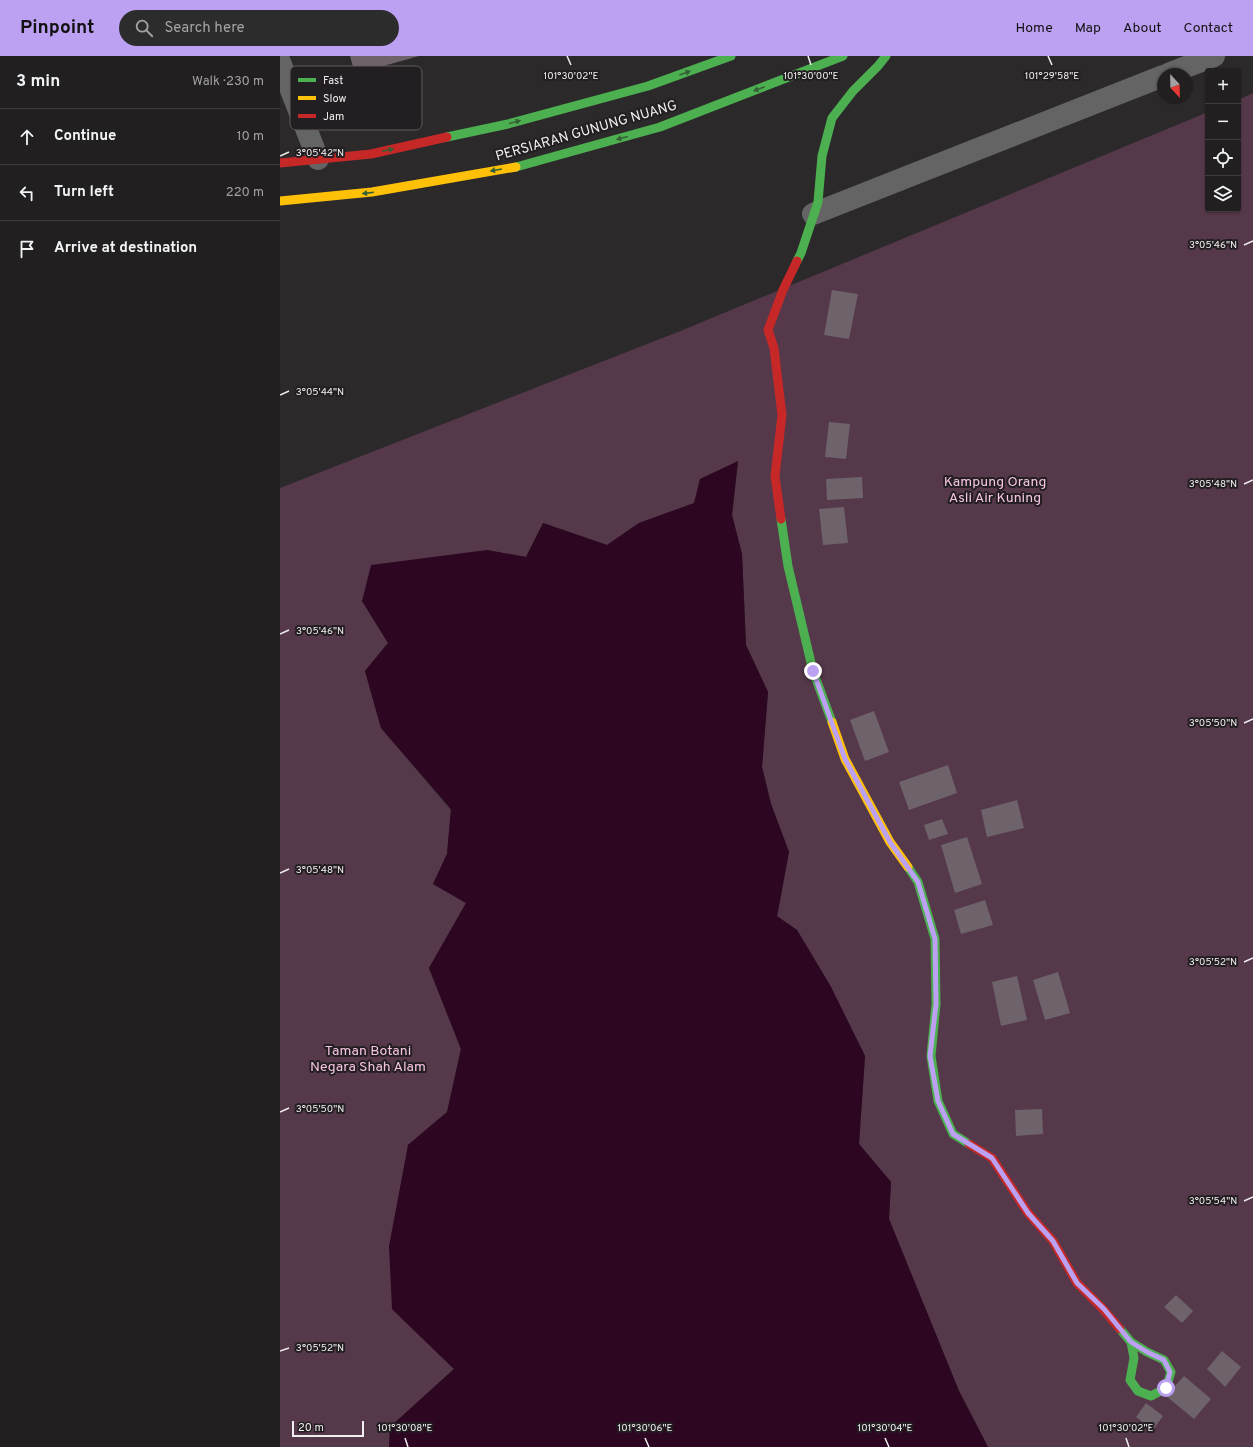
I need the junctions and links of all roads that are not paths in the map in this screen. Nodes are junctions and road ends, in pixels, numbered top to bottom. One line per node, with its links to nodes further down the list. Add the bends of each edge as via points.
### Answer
1 (731, 56): 10 (street, PERSIARAN GUNUNG NUANG, one-way to 1, via 371,154 508,124 648,86)
2 (843, 56): 12 (street, PERSIARAN GUNUNG NUANG, one-way to 12, via 660,127 519,166 372,192)
3 (886, 56): 13 (street, via 832,118 822,156 818,202)
4 (1214, 56): 6 (street)
5 (280, 62): 8 (street)
6 (1183, 68)
7 (1157, 78): 13 (street)
8 (290, 88)
9 (307, 130): 10 (street)
10 (318, 159): 11 (street, PERSIARAN GUNUNG NUANG)
11 (280, 163)
12 (280, 202)
13 (813, 214): 14 (street, via 801,253 768,330 774,348 782,415 775,476 788,566 813,671 845,759 890,842 918,882 935,939 936,1004 930,1056 938,1101 953,1134 992,1158 1028,1213 1053,1241 1077,1283 1104,1309)
14 (1131, 1342): 14 (street, via 1164,1360 1170,1372 1166,1388 1151,1396 1138,1391 1130,1380 1134,1358)

